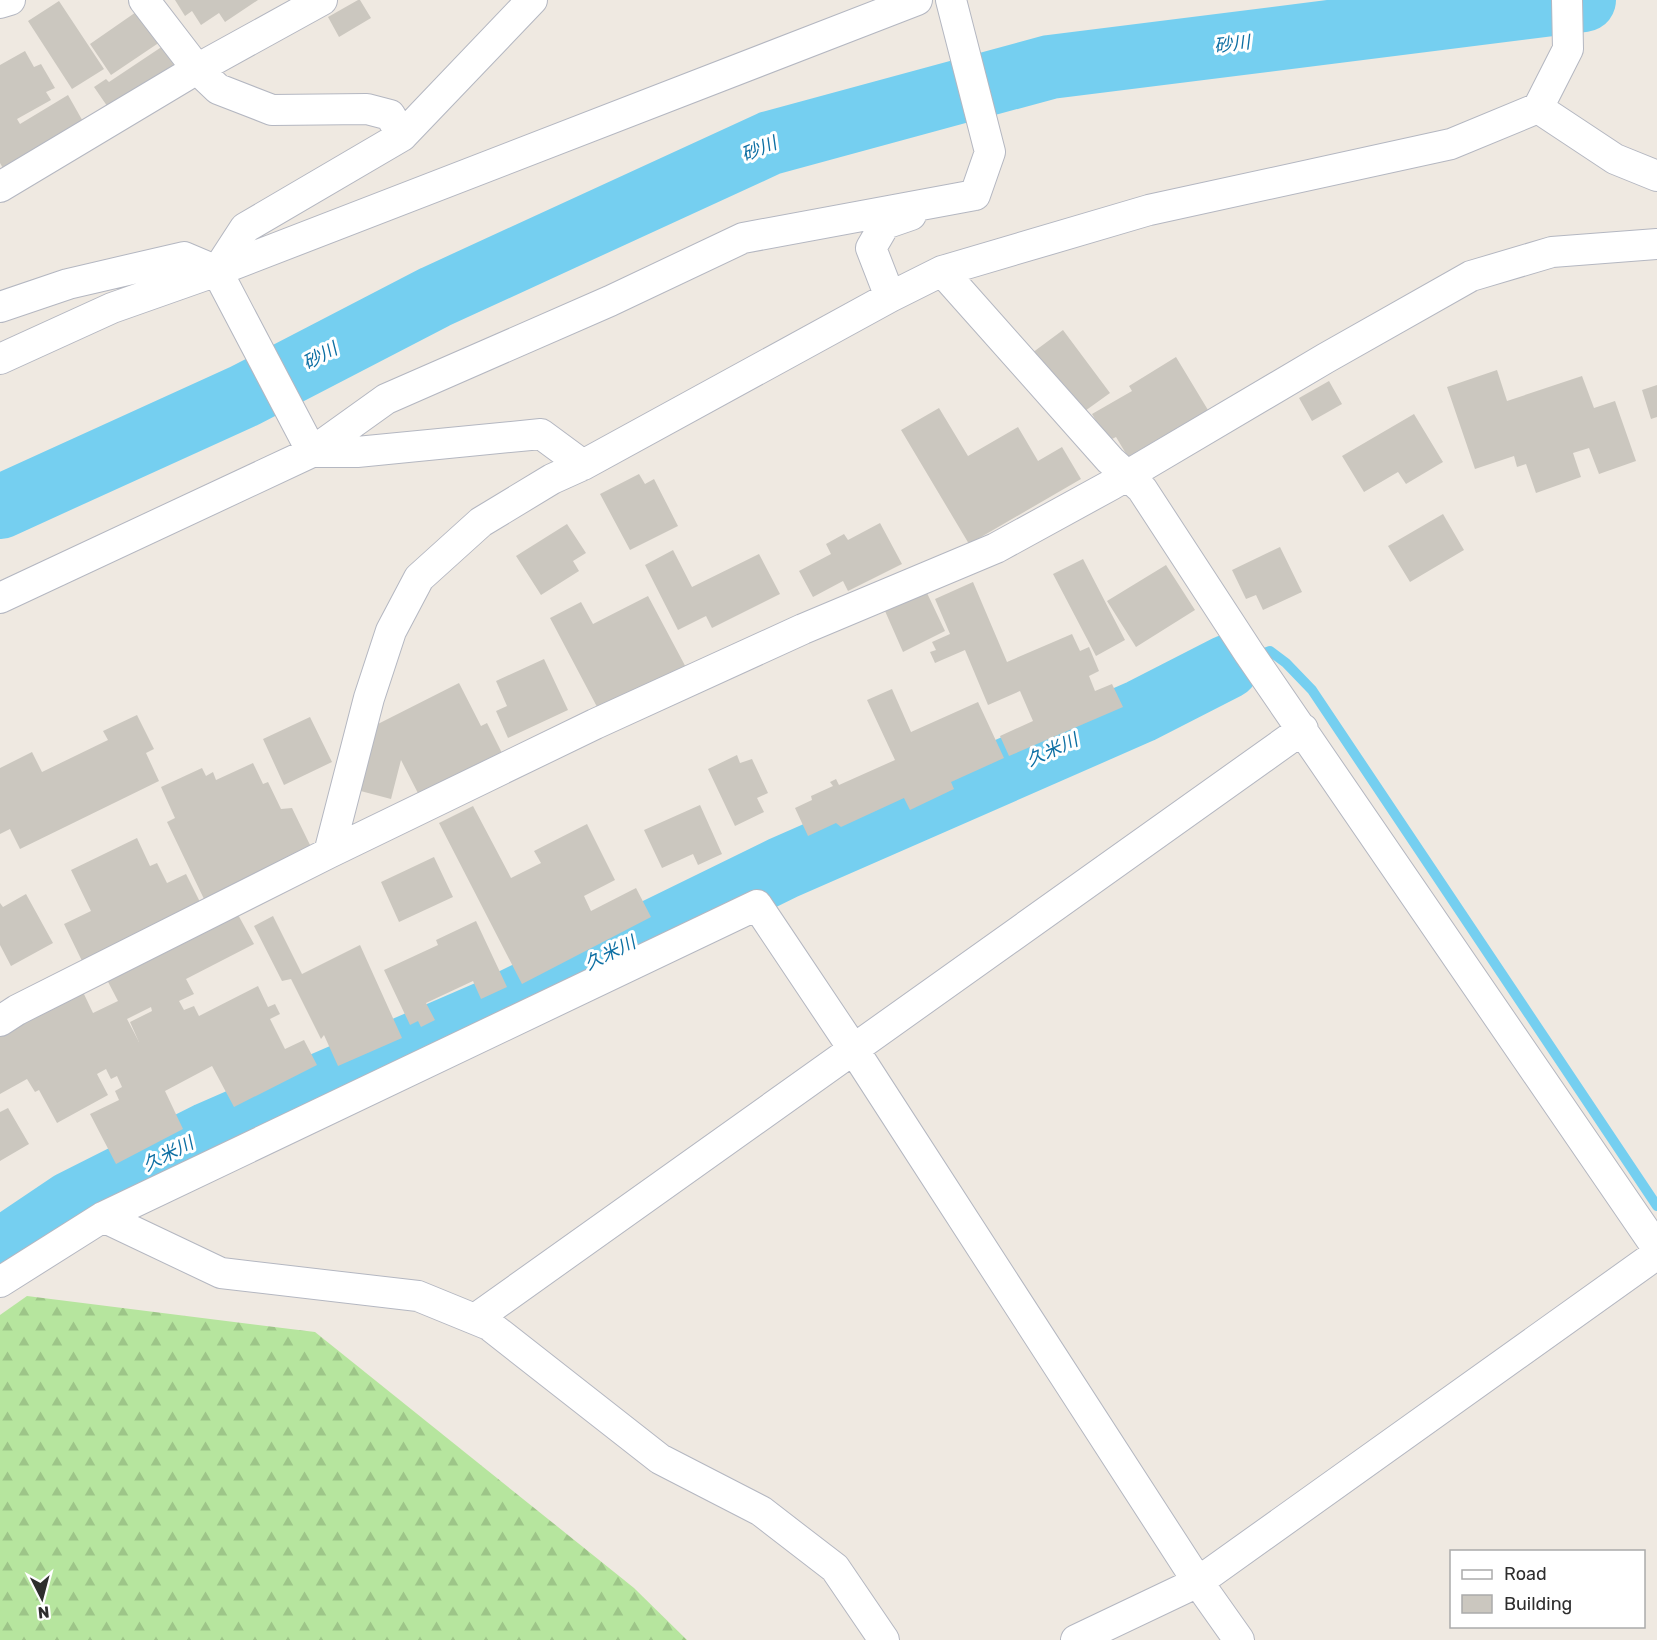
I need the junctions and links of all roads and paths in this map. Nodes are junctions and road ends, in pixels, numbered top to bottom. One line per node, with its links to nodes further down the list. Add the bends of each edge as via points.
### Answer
1 (10, 0): 8 (street)
2 (144, 0): 9 (street)
3 (322, 0): 9 (street)
4 (532, 0): 11 (street)
5 (917, 0): 16 (street)
6 (951, 0): 14 (street, via 990,152)
7 (1567, 0): 10 (street, via 1568,49)
8 (0, 3)
9 (197, 69): 11 (street, via 218,89 272,110 367,109 390,115); 13 (street)
10 (1538, 108): 12 (street, via 1615,159); 17 (street, via 1451,144 1149,210)
11 (402, 136): 16 (street, via 245,228)
12 (1657, 176)
13 (0, 187)
14 (975, 195): 18 (street, via 885,224 871,248); 21 (street, via 743,238 610,302 386,399)
15 (1657, 244): 23 (street, via 1552,252 1471,276)
16 (217, 271): 19 (street, via 184,257 68,284); 20 (street, via 112,308); 21 (street)
17 (942, 271): 18 (street); 23 (street)
18 (890, 297): 22 (street)
19 (0, 307)
20 (0, 359)
21 (312, 452): 22 (street, via 357,452 542,434); 24 (street)
22 (583, 465): 26 (street, via 481,522 419,578 391,631 369,698)
23 (1127, 475): 25 (street, via 1143,489); 26 (street, via 996,548 668,690)
24 (0, 598)
25 (1303, 729): 28 (street); 30 (street)
26 (329, 853): 27 (street)
27 (0, 1021)
28 (854, 1050): 29 (street, via 757,905); 33 (street); 34 (street)
29 (103, 1217): 32 (street); 33 (street, via 222,1274 418,1296)
30 (1657, 1248)
31 (1657, 1254): 34 (street)
32 (0, 1282)
33 (475, 1319): 35 (street, via 489,1325 660,1459 761,1511 835,1568)
34 (1198, 1582): 36 (street); 37 (street)
35 (884, 1640)
36 (1076, 1640)
37 (1239, 1640)

